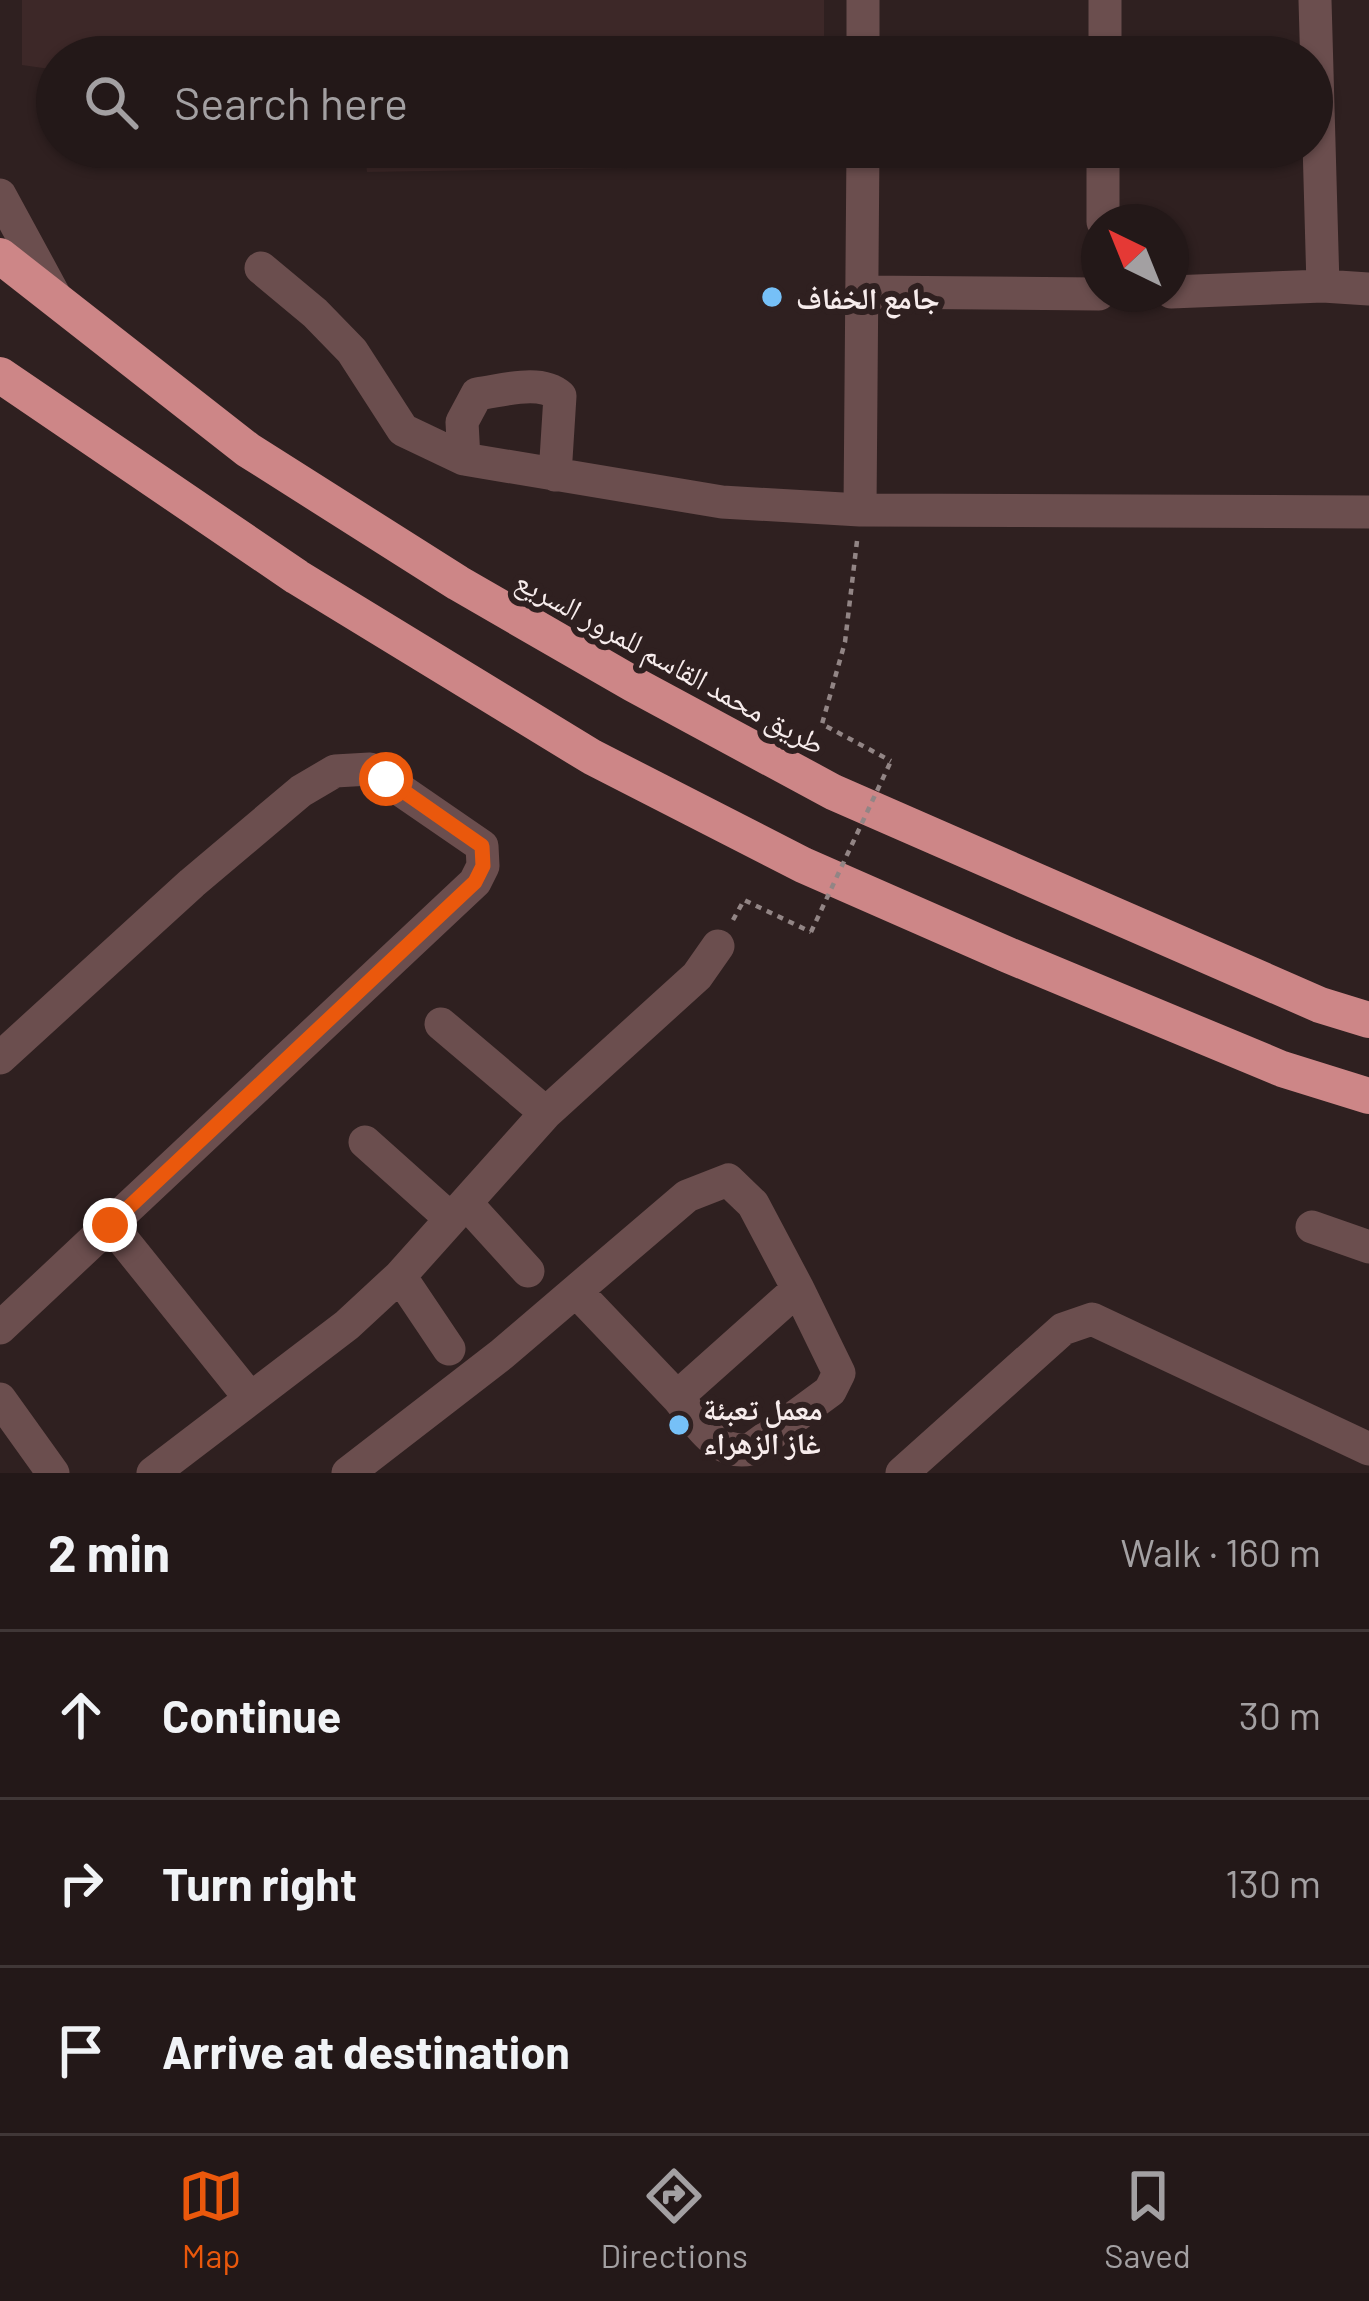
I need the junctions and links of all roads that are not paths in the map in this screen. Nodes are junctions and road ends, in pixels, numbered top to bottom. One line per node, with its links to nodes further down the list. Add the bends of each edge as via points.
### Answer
1 (863, 0): 4 (street)
2 (1105, 0): 5 (street)
3 (1315, 0): 6 (street)
4 (863, 36)
5 (1105, 36)
6 (1316, 36)
7 (862, 168): 17 (street)
8 (1103, 168): 11 (street)
9 (1320, 168): 14 (street)
10 (0, 195): 19 (street)
11 (1102, 204)
12 (0, 256): 19 (highway, طريق محمد القاسم للمرور السريع)
13 (261, 268): 21 (street, via 352,352 403,430)
14 (1323, 286): 15 (street); 16 (street)
15 (1369, 289)
16 (1189, 291)
17 (862, 292): 18 (street); 23 (street)
18 (1081, 294)
19 (57, 302): 26 (highway, طريق محمد القاسم للمرور السريع, via 248,450 633,684 832,792)
20 (0, 375): 29 (highway, via 297,578 592,757 802,865 1008,956 1282,1069)
21 (464, 459): 22 (street); 22 (street, via 462,422 477,394 554,389)
22 (555, 475): 23 (street, via 722,502)
23 (860, 510): 24 (street)
24 (1369, 512)
25 (718, 946): 30 (street, via 698,976)
26 (1369, 1020)
27 (441, 1024): 30 (street)
28 (0, 1058): 33 (street, via 246,837 335,771 370,769 482,846 475,882)
29 (1369, 1096)
30 (545, 1113): 32 (street)
31 (365, 1142): 32 (street)
32 (459, 1211): 36 (street); 37 (street)
33 (110, 1225): 40 (street); 43 (street)
34 (1312, 1227): 35 (street)
35 (1369, 1247)
36 (528, 1271)
37 (400, 1276): 41 (street); 43 (street)
38 (798, 1289): 39 (street, via 753,1204 728,1180 687,1196); 42 (street); 42 (street, via 839,1373 830,1391 736,1452 721,1448)
39 (576, 1291): 42 (street); 48 (street)
40 (0, 1328)
41 (449, 1349)
42 (677, 1397)
43 (250, 1398): 47 (street)
44 (0, 1399): 46 (street)
45 (1369, 1449): 49 (street, via 1092,1319 1063,1329)
46 (53, 1473)
47 (153, 1473)
48 (349, 1473)
49 (902, 1473)

